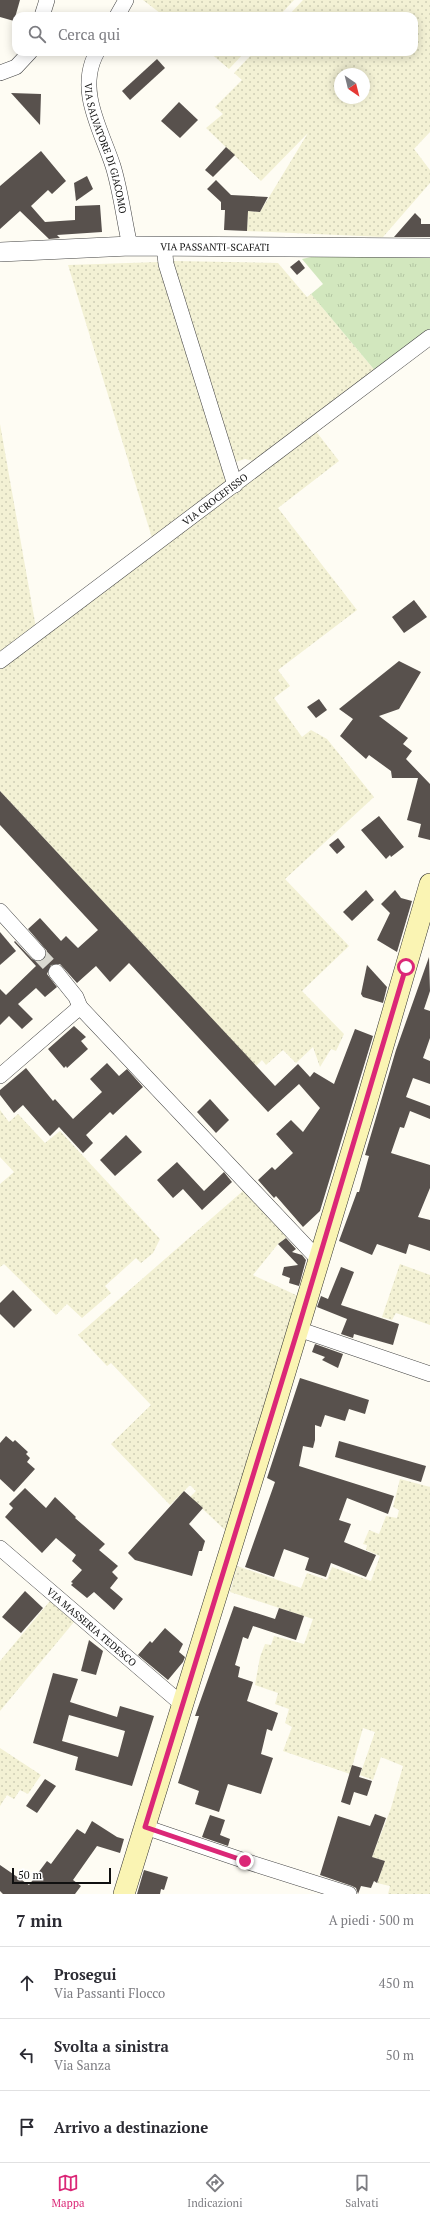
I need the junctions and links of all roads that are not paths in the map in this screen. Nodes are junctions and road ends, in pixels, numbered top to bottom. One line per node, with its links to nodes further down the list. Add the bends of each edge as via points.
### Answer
1 (46, 0): 3 (street)
2 (126, 0): 4 (street)
3 (43, 12)
4 (119, 12)
5 (26, 56): 7 (street, via 16,67)
6 (95, 56): 8 (street, VIA SALVATORE DI GIACOMO, via 88,82 90,101 113,167)
7 (0, 73)
8 (130, 246): 9 (street, VIA PASSANTI-SCAFATI); 11 (street, VIA PASSANTI-SCAFATI)
9 (164, 246): 10 (street, VIA PASSANTI-SCAFATI); 13 (street, via 166,264)
10 (430, 248)
11 (0, 252)
12 (430, 337): 13 (street, VIA CROCEFISSO)
13 (235, 485): 14 (street, VIA CROCEFISSO)
14 (0, 661)
15 (430, 884): 21 (main road)
16 (0, 912): 17 (street)
17 (38, 952)
18 (56, 972): 19 (street, via 76,997)
19 (80, 1008): 20 (street); 21 (street)
20 (0, 1076)
21 (319, 1260): 22 (main road)
22 (298, 1329): 23 (street); 25 (main road)
23 (430, 1374)
24 (0, 1548): 25 (street, VIA MASSERIA TEDESCO)
25 (184, 1706): 26 (main road)
26 (145, 1827): 27 (main road); 28 (street)
27 (124, 1894)
28 (349, 1894)

